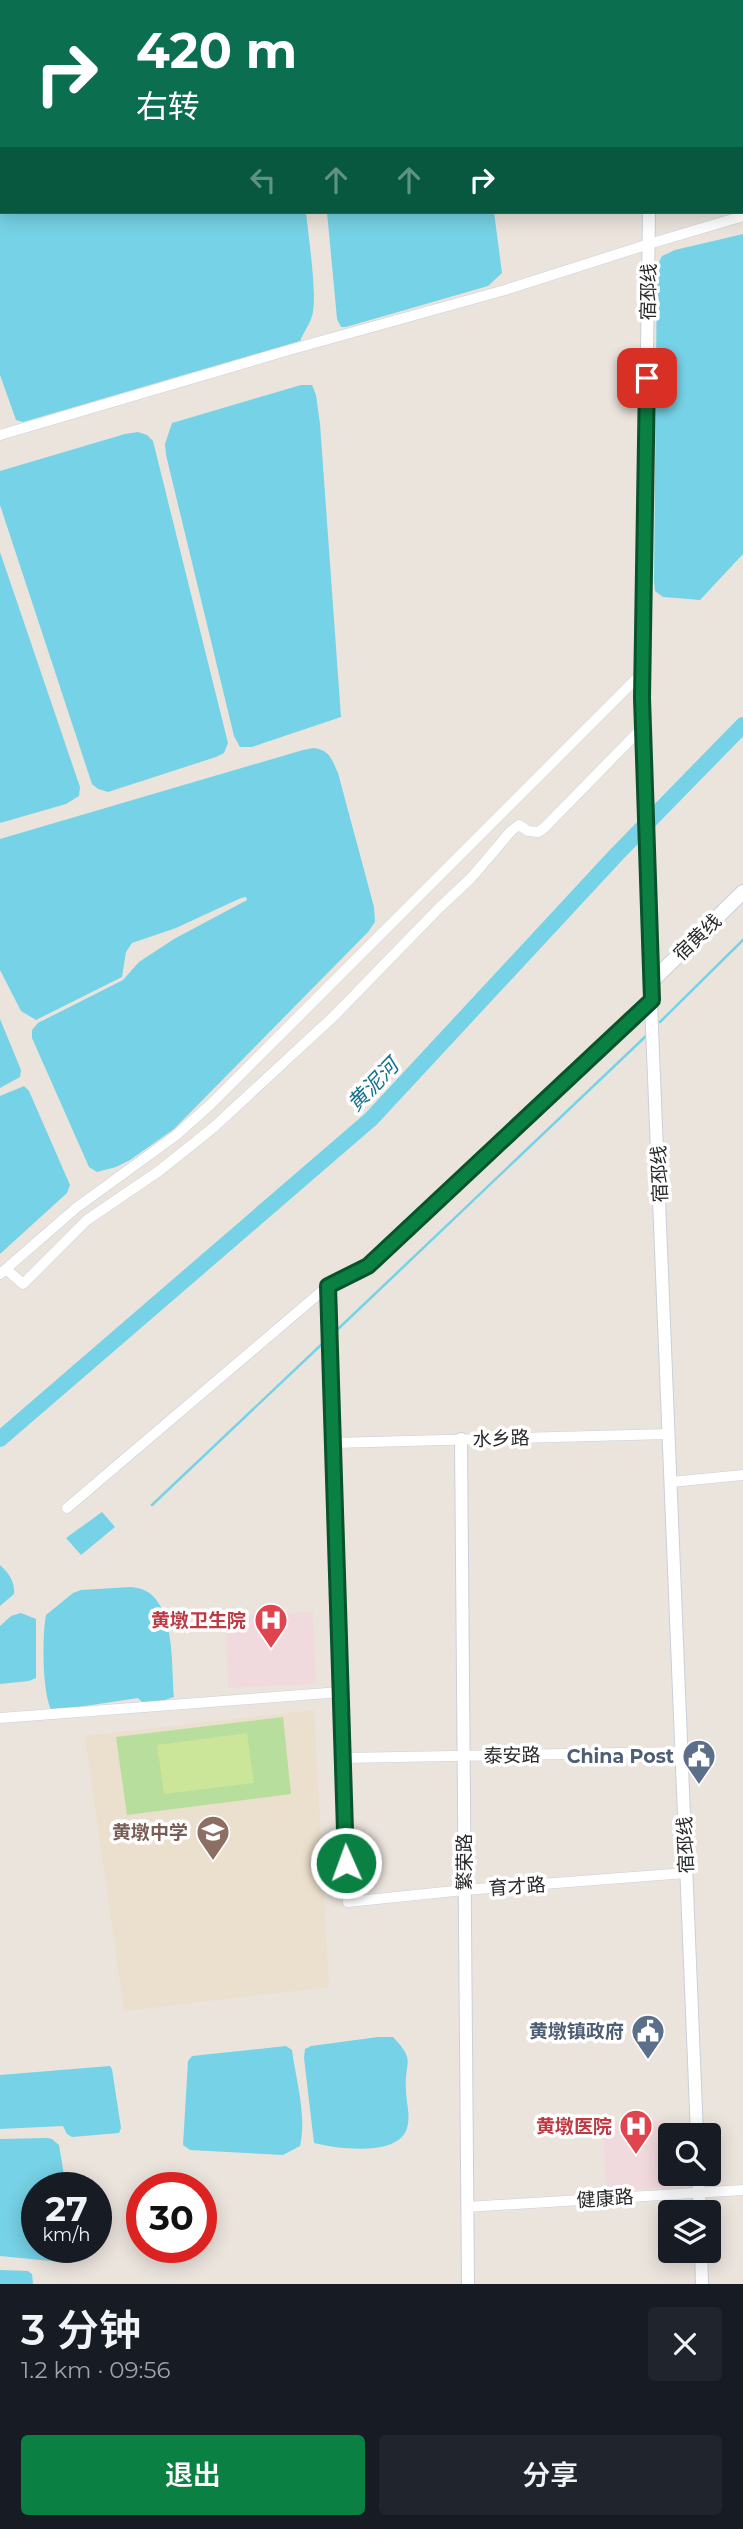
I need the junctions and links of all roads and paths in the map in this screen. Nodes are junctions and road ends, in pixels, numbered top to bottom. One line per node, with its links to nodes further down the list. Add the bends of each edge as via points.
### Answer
1 (649, 214): 3 (street, 宿邳线)
2 (743, 216): 3 (street)
3 (649, 244): 4 (street); 5 (street, 宿邳线)
4 (0, 435)
5 (642, 673): 6 (street, 宿邳线); 10 (street, via 211,1104 176,1136)
6 (643, 727): 8 (street, 宿邳线); 11 (street, via 538,832 519,825 511,831 471,878 335,1015 214,1127)
7 (743, 892): 8 (main road, 宿黄线)
8 (651, 982): 9 (street, 宿邳线)
9 (652, 1000): 13 (street, via 368,1266); 14 (street, 宿邳线)
10 (76, 1208): 11 (street); 12 (street)
11 (87, 1220): 12 (street, via 23,1284)
12 (3, 1272)
13 (328, 1286): 16 (street); 19 (street)
14 (669, 1434): 15 (street, 水乡路); 18 (street, 宿邳线)
15 (461, 1439): 16 (street, 水乡路); 23 (street, 繁荣路)
16 (333, 1443): 20 (street)
17 (743, 1475): 18 (street)
18 (671, 1482): 22 (street, 宿邳线)
19 (67, 1508)
20 (341, 1692): 21 (street); 24 (street)
21 (0, 1718)
22 (681, 1752): 23 (street, 泰安路); 25 (street, 宿邳线)
23 (463, 1756): 24 (street, 泰安路); 26 (street, 繁荣路)
24 (342, 1758): 26 (street, 育才路, via 348,1902)
25 (686, 1873): 26 (street, 育才路); 27 (street, 宿邳线)
26 (464, 1890): 32 (street, 繁荣路)
27 (696, 2123)
28 (699, 2186): 30 (street)
29 (743, 2190): 30 (street, 健康路)
30 (699, 2191): 31 (street); 32 (street, 健康路)
31 (699, 2200)
32 (467, 2207): 34 (street, 繁荣路)
33 (701, 2263): 35 (street)
34 (468, 2284)
35 (702, 2284)

